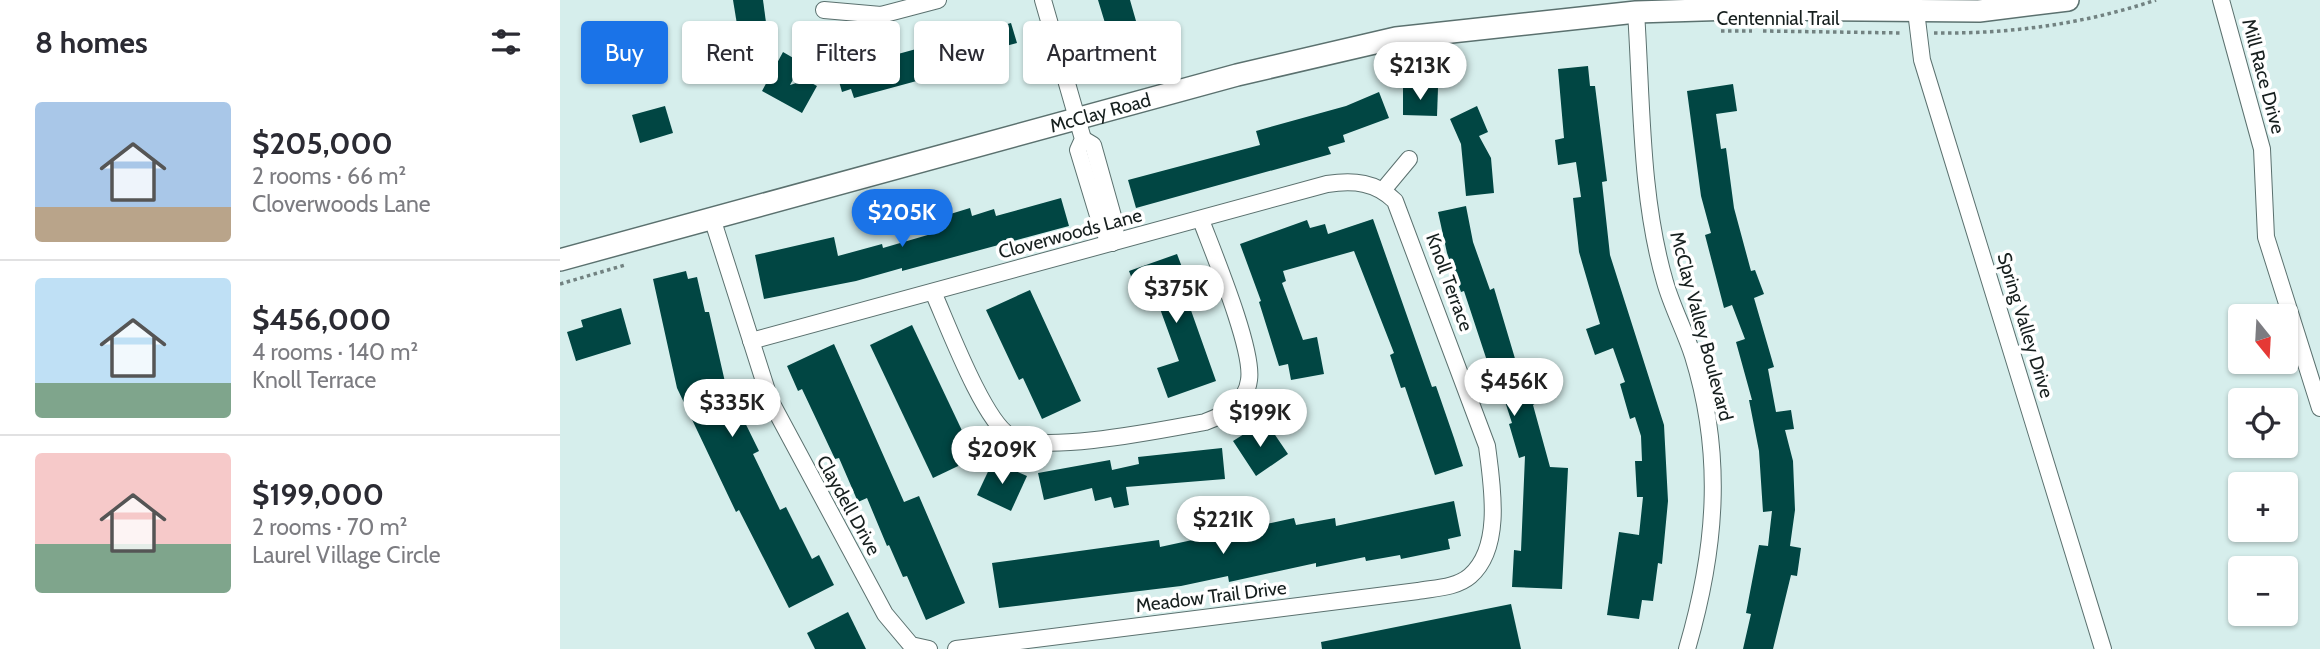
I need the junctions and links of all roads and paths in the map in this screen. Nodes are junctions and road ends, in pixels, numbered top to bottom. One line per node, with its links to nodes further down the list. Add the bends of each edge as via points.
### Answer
1 (938, 0): 5 (street, via 881,15)
2 (1043, 0): 10 (street)
3 (2068, 0): 6 (main road, McClay Road, via 1979,11)
4 (2221, 0): 21 (street, Mill Race Drive, via 2262,149 2266,237)
5 (824, 10)
6 (1916, 11): 7 (main road, McClay Road); 27 (street, Spring Valley Drive, via 1922,60)
7 (1636, 12): 10 (main road, McClay Road, via 1396,38); 26 (street, McClay Valley Boulevard, via 1656,236 1665,282 1701,387 1712,449 1713,525)
8 (1713, 31): 9 (path, Centennial Trail)
9 (1890, 33)
10 (1078, 118): 13 (main road, McClay Road); 15 (street, via 1083,139 1093,145 1116,227)
11 (1409, 159): 12 (street)
12 (1390, 195): 14 (street, Cloverwoods Lane, via 1352,180); 23 (street, Knoll Terrace, via 1487,446 1491,476 1488,544 1482,562)
13 (712, 218): 16 (main road, McClay Road); 20 (street, Claydell Drive)
14 (1201, 220): 15 (street, Cloverwoods Lane); 19 (street, via 1234,312 1249,380 1227,414 1205,422 1044,445 1009,436 996,422 965,365)
15 (1112, 243): 19 (street, Cloverwoods Lane)
16 (560, 260)
17 (630, 263): 18 (path)
18 (560, 284)
19 (933, 292): 20 (street, Cloverwoods Lane)
20 (751, 341): 24 (street, Claydell Drive, via 770,400 885,614 911,645)
21 (2315, 372): 22 (street, Mill Race Drive)
22 (2320, 408)
23 (1468, 578): 25 (street, Meadow Trail Drive, via 1418,591)
24 (929, 649)
25 (956, 649)
26 (1686, 649)
27 (2103, 649)

